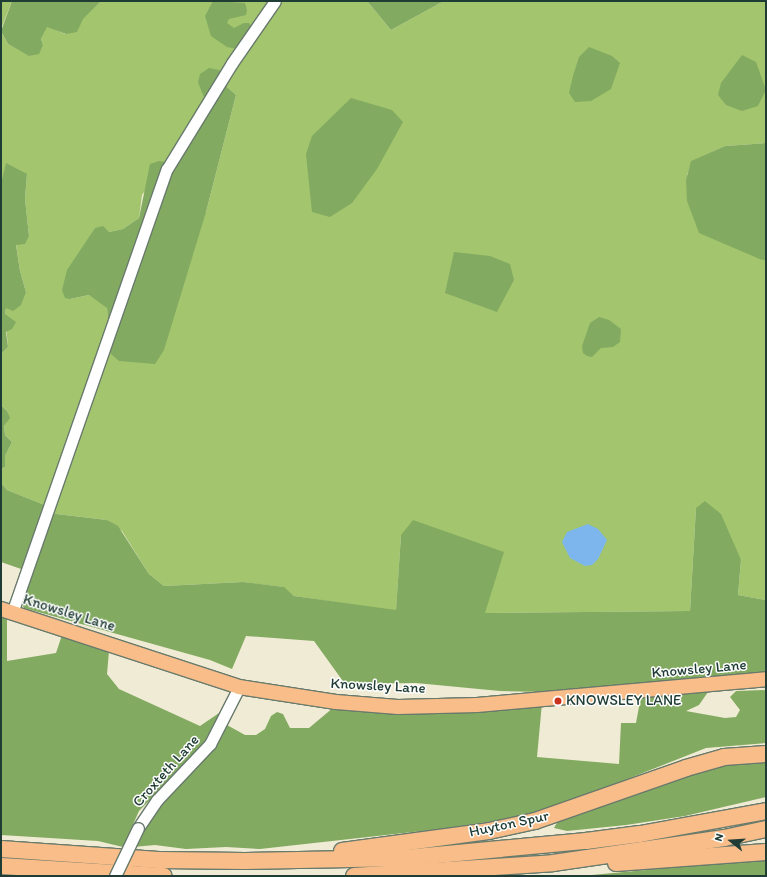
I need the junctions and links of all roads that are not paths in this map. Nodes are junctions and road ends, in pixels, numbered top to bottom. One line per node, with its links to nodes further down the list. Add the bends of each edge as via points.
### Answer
1 (275, 1): 2 (street, via 232,63 167,169)
2 (6, 611): 4 (main road, Knowsley Lane)
3 (766, 679): 4 (main road, Knowsley Lane, via 477,704 398,707 336,702)
4 (239, 687): 13 (street, Croxteth Lane, bridge, via 210,744 149,810)
5 (766, 754): 10 (highway, Huyton Spur, via 718,759 535,821 489,831 343,851)
6 (766, 811): 10 (highway, via 640,834 522,849 405,858)
7 (766, 829): 11 (highway, via 724,838)
8 (1, 849): 10 (highway, via 159,860)
9 (766, 852): 11 (highway, via 612,864)
10 (245, 861)
11 (553, 862): 15 (highway)
12 (1, 866): 14 (highway)
13 (115, 876)
14 (164, 876)
15 (354, 876)

